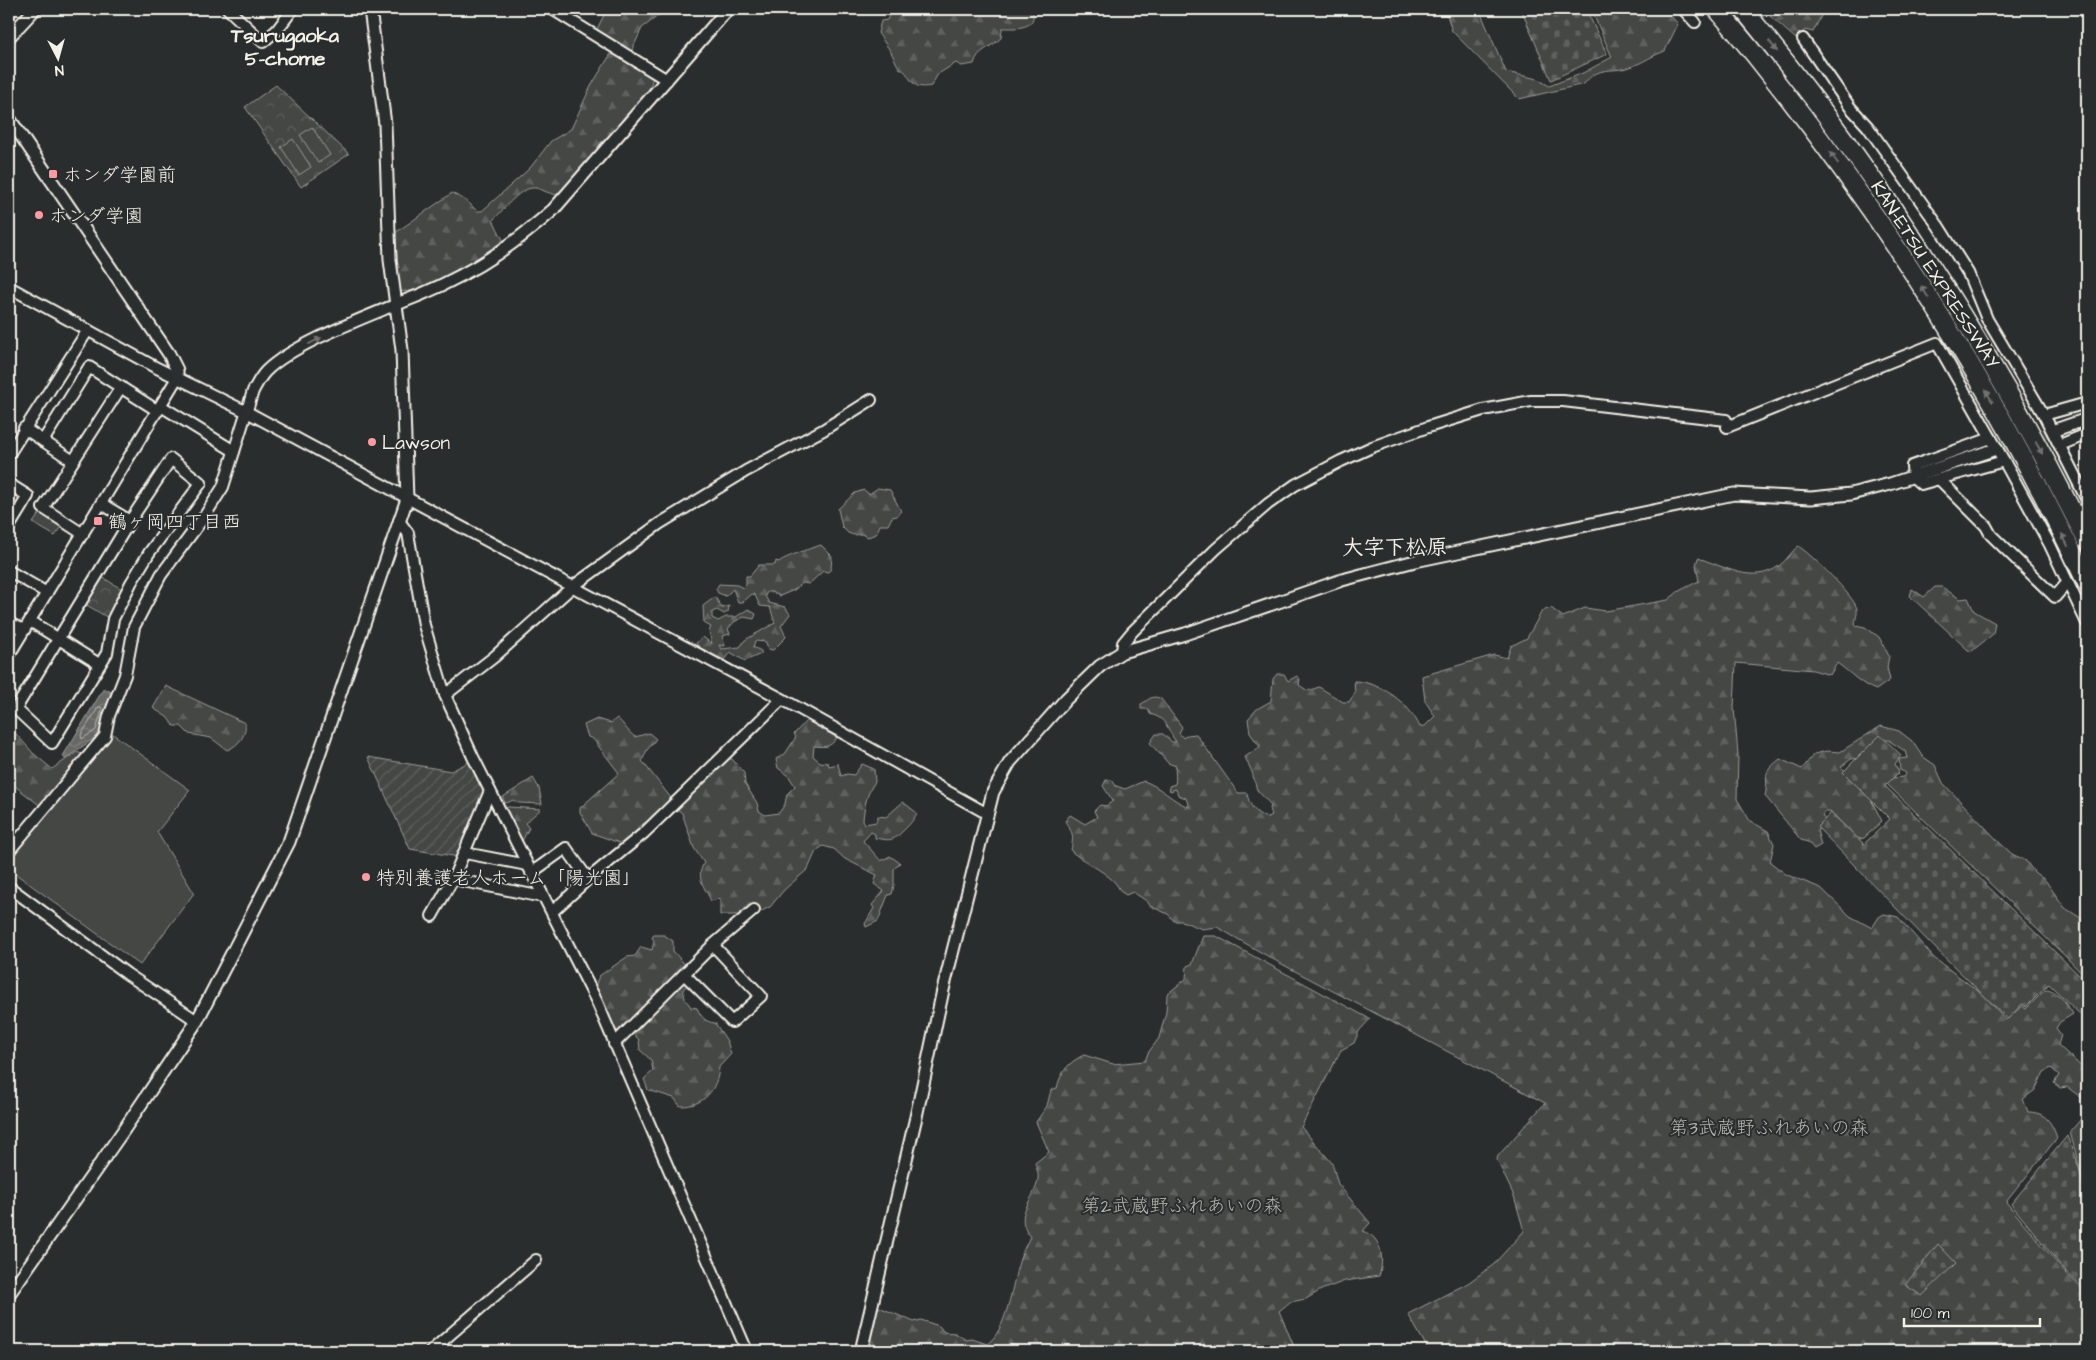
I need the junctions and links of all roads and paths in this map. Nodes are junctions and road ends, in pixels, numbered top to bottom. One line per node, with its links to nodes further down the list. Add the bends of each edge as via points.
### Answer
1 (35, 9): 11 (street)
2 (228, 9): 3 (street, via 263,42)
3 (293, 9)
4 (370, 9): 16 (street, via 384,124 390,260)
5 (552, 9): 13 (street)
6 (728, 9): 13 (street)
7 (1683, 9): 10 (street)
8 (1717, 9): 52 (highway, KAN-ETSU EXPRESSWAY, one-way to 8, via 1995,406 1915,276 1838,164)
9 (1742, 9): 49 (highway, KAN-ETSU EXPRESSWAY, one-way to 49, via 1816,101 1906,226 1973,331)
10 (1695, 22)
11 (9, 37)
12 (1803, 39): 26 (street, via 1939,227 1968,273 1987,319)
13 (667, 80): 16 (street, via 553,210 527,233 474,269)
14 (9, 118): 18 (street)
15 (9, 287): 17 (street)
16 (396, 304): 25 (street, one-way to 16, via 259,379 273,365 335,331); 42 (street, via 405,384)
17 (88, 330): 19 (street); 28 (street)
18 (169, 354): 19 (street, via 162,364); 20 (street, via 178,373)
19 (155, 367): 20 (street)
20 (177, 378): 24 (street); 25 (street)
21 (121, 387): 24 (street); 32 (street, via 90,367); 37 (street)
22 (871, 400): 53 (street, via 659,524)
23 (2087, 403): 26 (street)
24 (160, 409): 35 (street); 44 (street)
25 (247, 412): 35 (street); 42 (street)
26 (2044, 415): 33 (street)
27 (2087, 419): 29 (street)
28 (24, 428): 32 (street); 36 (street)
29 (2055, 430)
30 (2087, 434): 33 (street)
31 (1991, 438): 38 (street); 39 (street, via 1912,466); 59 (street, via 1937,343 1727,423 1563,401 1531,401 1483,410 1372,447 1295,485 1216,549 1132,632 1123,643)
32 (43, 441): 37 (street)
33 (2060, 445): 43 (street)
34 (1996, 449): 39 (street)
35 (234, 451): 66 (street, via 223,487 161,575 134,626 125,675 105,736)
36 (9, 454)
37 (73, 461): 48 (street, via 43,508)
38 (2004, 461): 40 (street); 51 (street)
39 (1912, 477): 40 (street, via 1921,484); 59 (street, via 1863,492 1824,498 1741,494 1717,497 1415,561 1342,580)
40 (1939, 479): 51 (street, via 1991,535 2056,597)
41 (9, 484): 47 (street, via 28,496)
42 (407, 499): 46 (street); 53 (street)
43 (2087, 500)
44 (102, 504): 45 (street); 48 (street)
45 (130, 521): 58 (street); 61 (street, via 171,459 201,483 149,552 131,583 113,619 107,653)
46 (399, 521): 62 (street, via 408,533 417,597); 78 (street, via 289,842)
47 (9, 527)
48 (84, 534): 54 (street)
49 (2087, 541)
50 (9, 571): 54 (street)
51 (2068, 583): 56 (street)
52 (2087, 583)
53 (572, 587): 62 (street, via 494,657); 63 (street)
54 (47, 592): 57 (street)
55 (9, 623): 57 (street)
56 (2087, 623)
57 (27, 625): 58 (street); 60 (street)
58 (58, 639): 61 (street); 61 (street, via 18,705 18,711 52,743)
59 (1122, 652): 65 (street, via 1100,666 1066,699 1010,762 993,792)
60 (9, 655)
61 (99, 664)
62 (445, 695): 64 (street)
63 (782, 699): 65 (street); 70 (street, via 644,832)
64 (490, 791): 67 (street); 68 (street)
65 (986, 813): 84 (street)
66 (9, 851)
67 (465, 853): 68 (street); 69 (street)
68 (529, 869): 70 (street, via 566,848); 72 (street)
69 (454, 879): 72 (street); 75 (street)
70 (588, 879): 74 (street)
71 (9, 887): 78 (street, via 126,974)
72 (543, 897): 74 (street)
73 (754, 910): 76 (street)
74 (552, 912): 79 (street)
75 (432, 916)
76 (714, 945): 77 (street); 77 (street, via 761,996 732,1022)
77 (684, 975): 79 (street)
78 (197, 1021): 81 (street)
79 (614, 1044): 83 (street)
80 (536, 1260): 82 (street)
81 (9, 1294)
82 (431, 1351)
83 (747, 1351)
84 (861, 1351)

